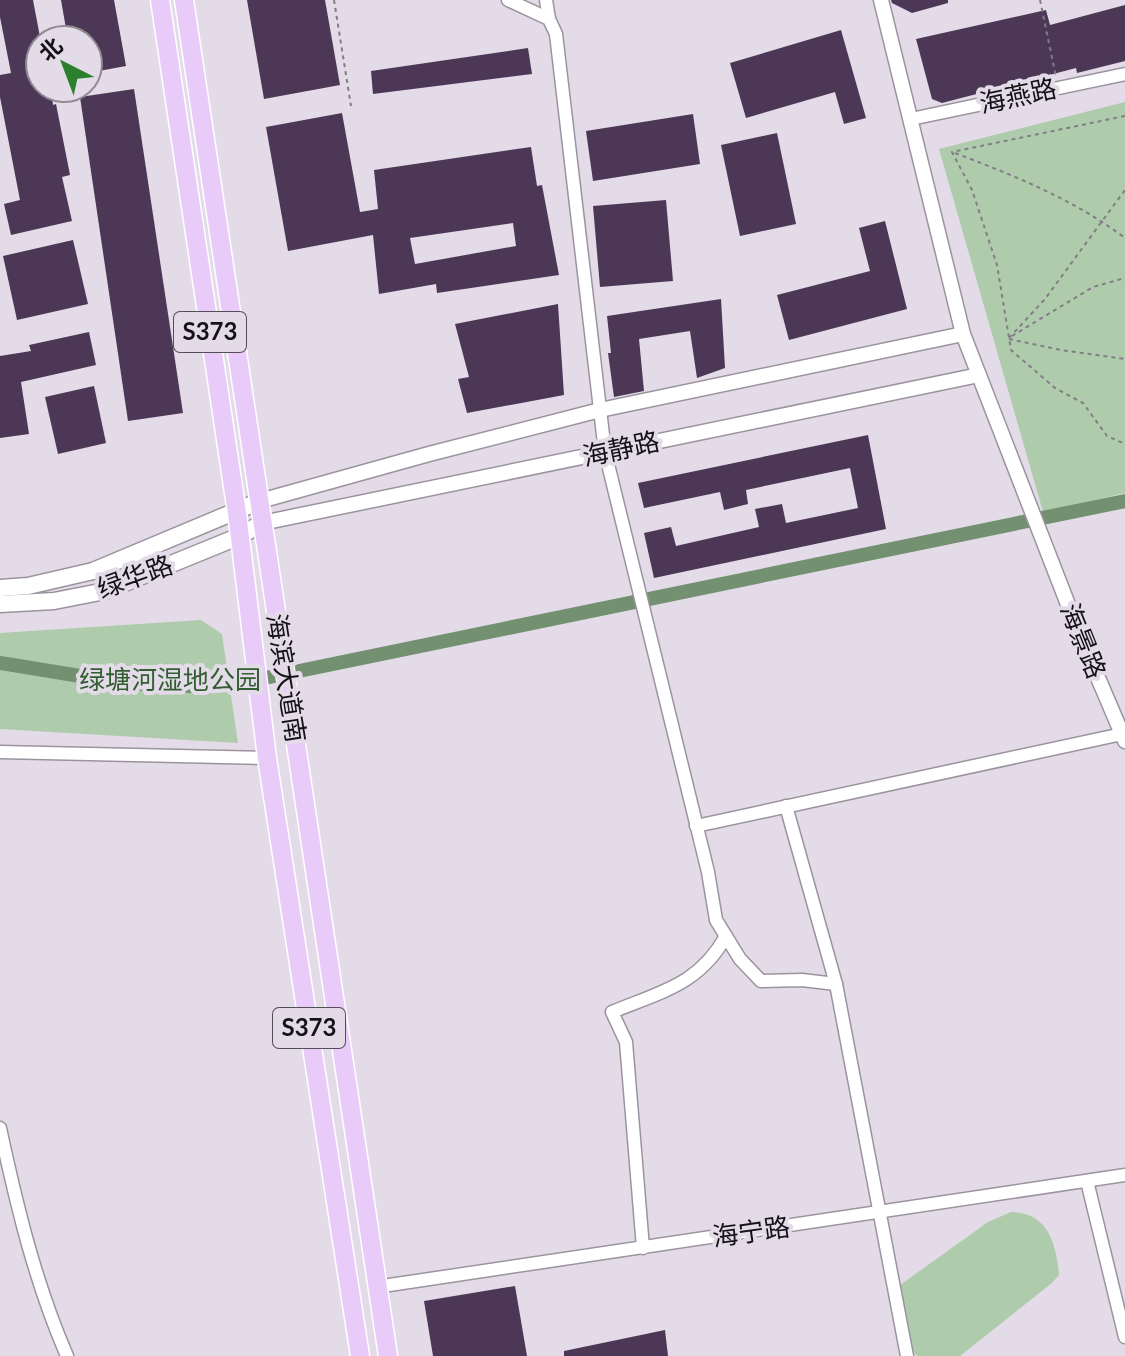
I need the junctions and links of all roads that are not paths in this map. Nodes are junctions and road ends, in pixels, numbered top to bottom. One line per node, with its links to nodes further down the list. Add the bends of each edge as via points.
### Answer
1 (160, 0): 14 (main road, 海滨大道南 / S373)
2 (184, 0): 13 (main road, 海滨大道南 / S373)
3 (508, 0): 6 (street)
4 (546, 0): 6 (street)
5 (881, 0): 8 (street, 海景路)
6 (549, 19): 11 (street, via 556,34)
7 (1125, 74): 8 (street, 海燕路)
8 (911, 119): 9 (street, 海景路)
9 (963, 334): 10 (street, 海景路); 11 (street, 海静路)
10 (979, 375): 12 (street, 海静路); 19 (street, 海景路)
11 (600, 410): 12 (street); 13 (street, 海静路)
12 (605, 452): 15 (street, 海静路); 23 (street)
13 (260, 501): 14 (main road, 绿华路); 15 (main road, 海滨大道南 / S373)
14 (237, 513): 16 (main road, 海滨大道南 / S373); 17 (main road, 绿华路, via 93,571)
15 (262, 523): 16 (main road, 绿华路); 33 (main road, 海滨大道南 / S373)
16 (240, 536): 18 (main road, 绿华路, via 105,591); 21 (main road, 海滨大道南 / S373)
17 (0, 588)
18 (0, 604)
19 (1124, 737): 22 (street)
20 (0, 752): 21 (street)
21 (267, 758): 36 (main road, 海滨大道南 / S373)
22 (786, 806): 23 (street); 25 (street)
23 (696, 826): 24 (street, via 716,920)
24 (726, 936): 25 (street, via 761,981); 32 (street, via 691,979 612,1012 626,1042)
25 (836, 984): 31 (street)
26 (0, 1128): 29 (street)
27 (1125, 1175): 28 (street, 海宁路)
28 (1087, 1181): 31 (street, 海宁路); 34 (street)
29 (16, 1200): 30 (street); 35 (street, via 47,1311)
30 (0, 1202)
31 (880, 1214): 32 (street, 海宁路); 38 (street)
32 (643, 1248): 33 (street, 海宁路)
33 (376, 1287): 37 (main road, 海滨大道南 / S373)
34 (1125, 1337)
35 (67, 1356)
36 (360, 1356)
37 (388, 1356)
38 (907, 1356)

